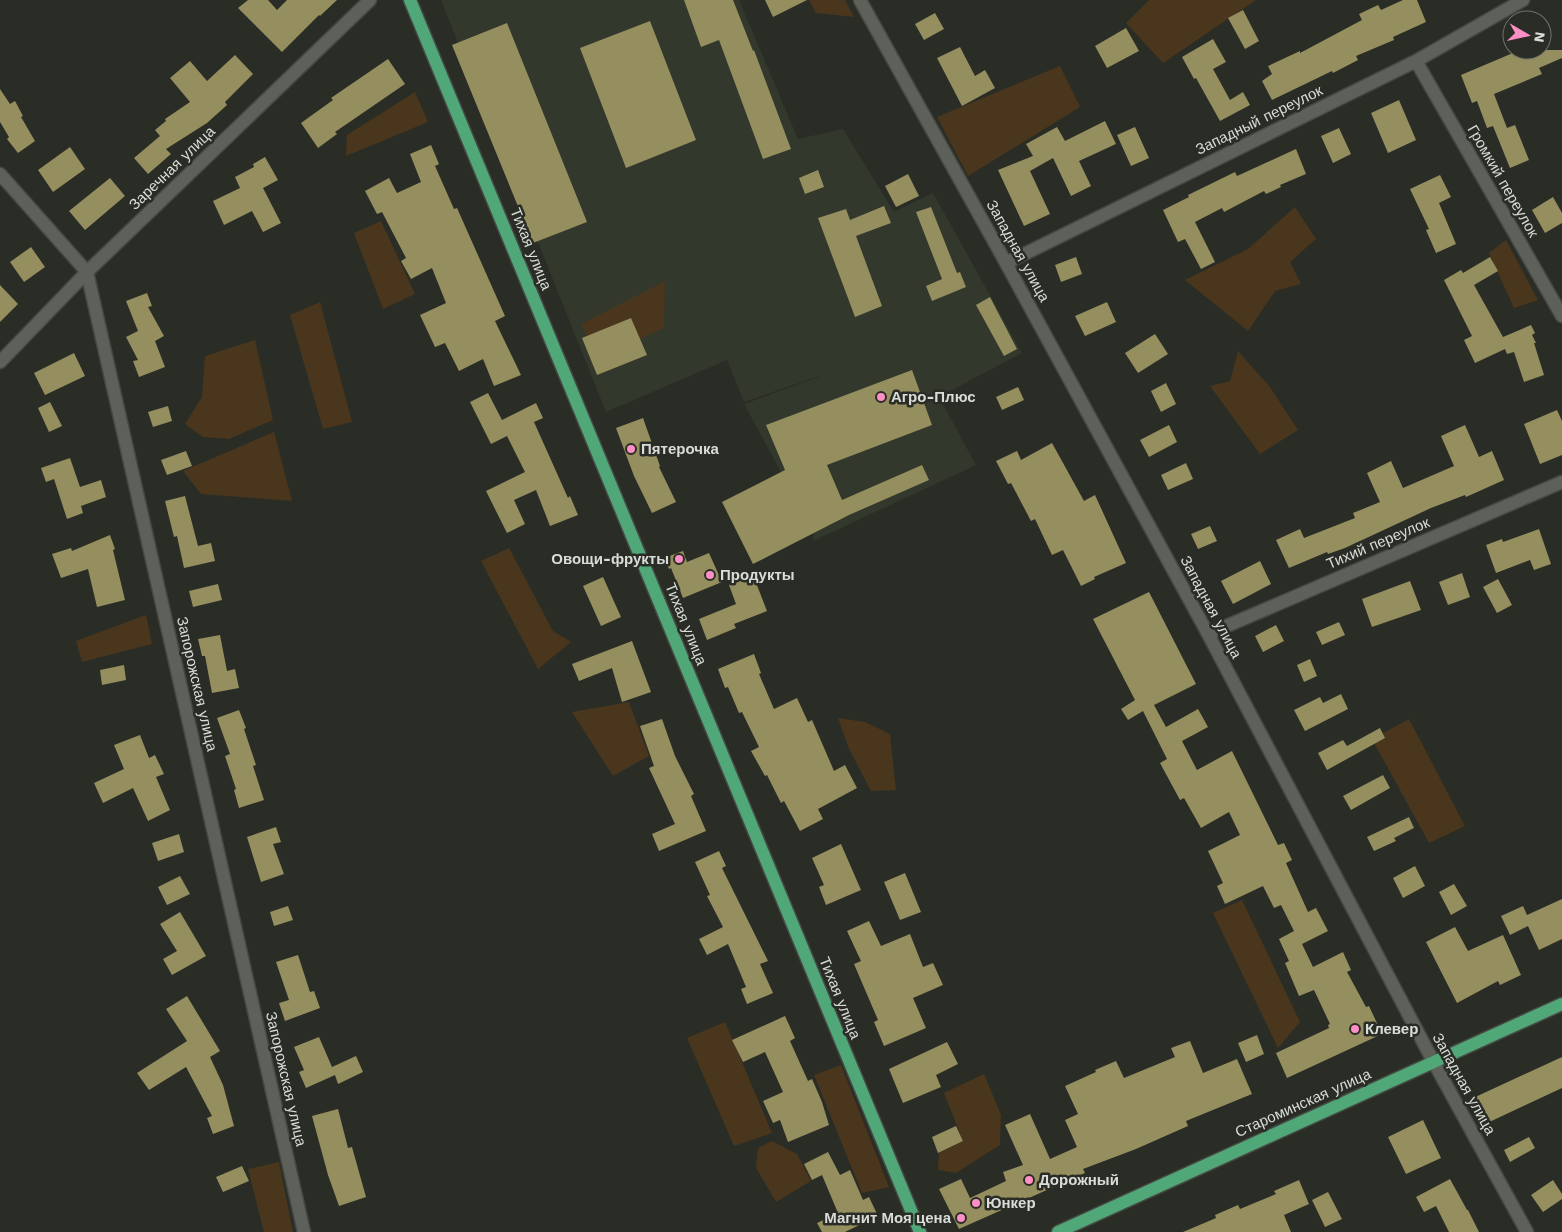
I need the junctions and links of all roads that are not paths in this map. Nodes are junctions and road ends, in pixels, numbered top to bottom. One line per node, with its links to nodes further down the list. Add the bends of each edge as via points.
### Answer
1 (370, 0): 8 (street, Заречная улица)
2 (410, 0): 16 (main road, Тихая улица)
3 (860, 0): 7 (street, Западная улица)
4 (1523, 0): 5 (street, Западный переулок)
5 (1416, 61): 7 (street, Западный переулок); 9 (street, Громкий переулок)
6 (0, 174): 8 (street, Запорожская улица)
7 (1006, 262): 12 (street, Западная улица)
8 (87, 272): 10 (street, Заречная улица); 15 (street, Запорожская улица)
9 (1562, 316)
10 (0, 362)
11 (1562, 482): 12 (street, Тихий переулок)
12 (1208, 634): 14 (street, Западная улица)
13 (1562, 1004): 14 (main road, Староминская улица)
14 (1433, 1061): 17 (main road, Староминская улица); 18 (street, Западная улица)
15 (304, 1232)
16 (920, 1232)
17 (1058, 1232)
18 (1527, 1232)

